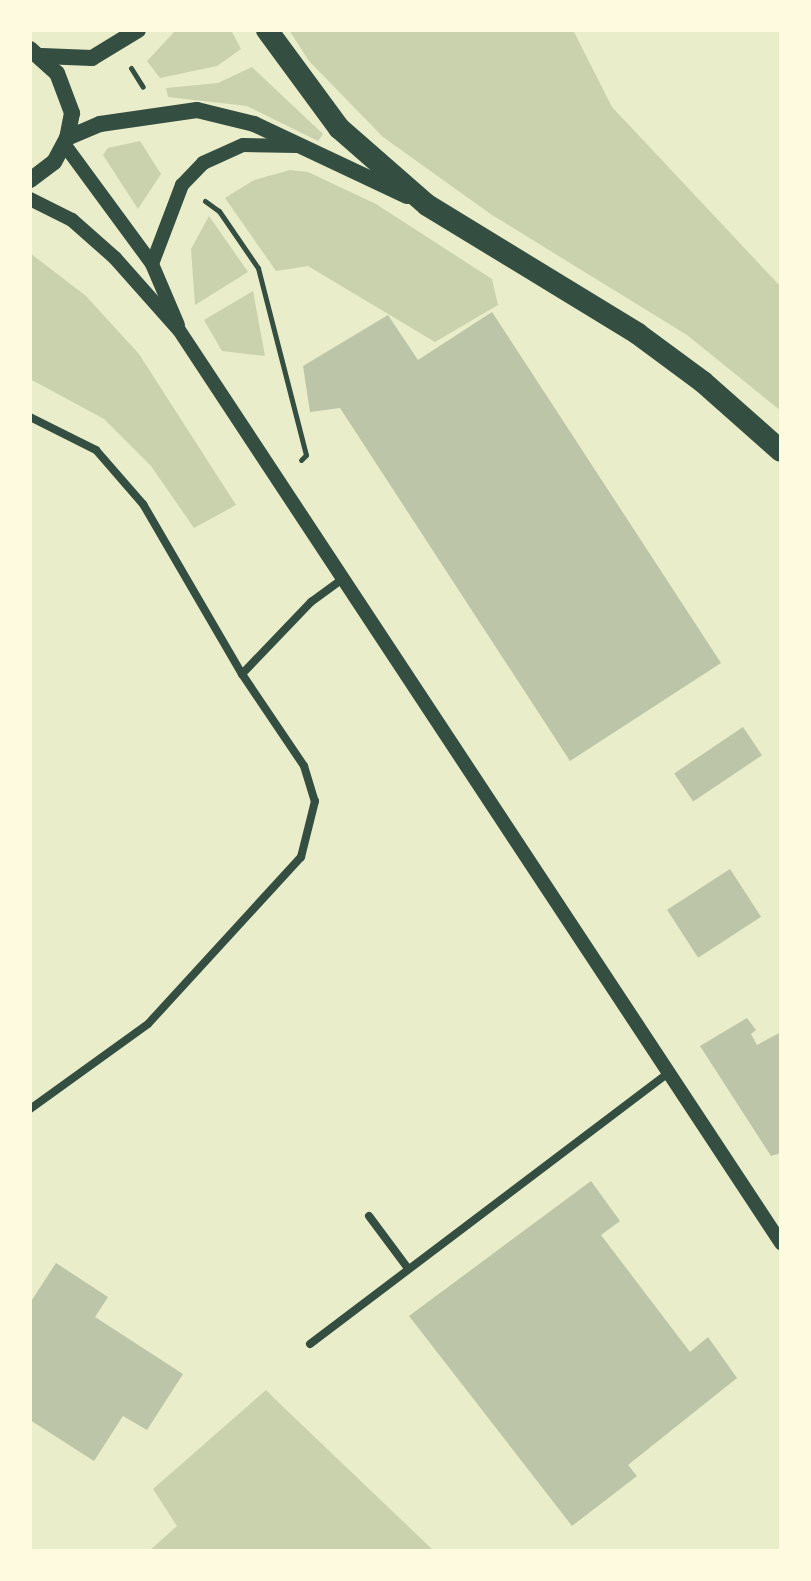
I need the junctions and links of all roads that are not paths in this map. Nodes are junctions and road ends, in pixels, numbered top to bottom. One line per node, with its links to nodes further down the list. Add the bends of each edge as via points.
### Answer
1 (138, 30): 3 (main road, via 92,58)
2 (267, 30): 8 (highway, via 339,128)
3 (36, 52): 4 (main road, via 67,93 72,113)
4 (66, 141): 5 (main road, via 100,124 197,110); 6 (main road, via 54,162); 9 (street, via 78,170)
5 (305, 146): 8 (main road); 9 (street, via 243,145 203,163 182,185)
6 (30, 180)
7 (30, 199): 10 (street, via 72,220 115,258)
8 (427, 205): 12 (highway, via 638,334 703,382)
9 (152, 264): 10 (street)
10 (179, 330): 13 (street)
11 (30, 417): 14 (street, via 96,450 143,504)
12 (781, 451)
13 (340, 581): 14 (street, via 311,602); 15 (street)
14 (242, 674): 16 (street, via 304,766 315,801 301,857 148,1024)
15 (668, 1073): 18 (street); 19 (street)
16 (30, 1109)
17 (369, 1216): 19 (street)
18 (781, 1243)
19 (407, 1267): 20 (street)
20 (310, 1344)

